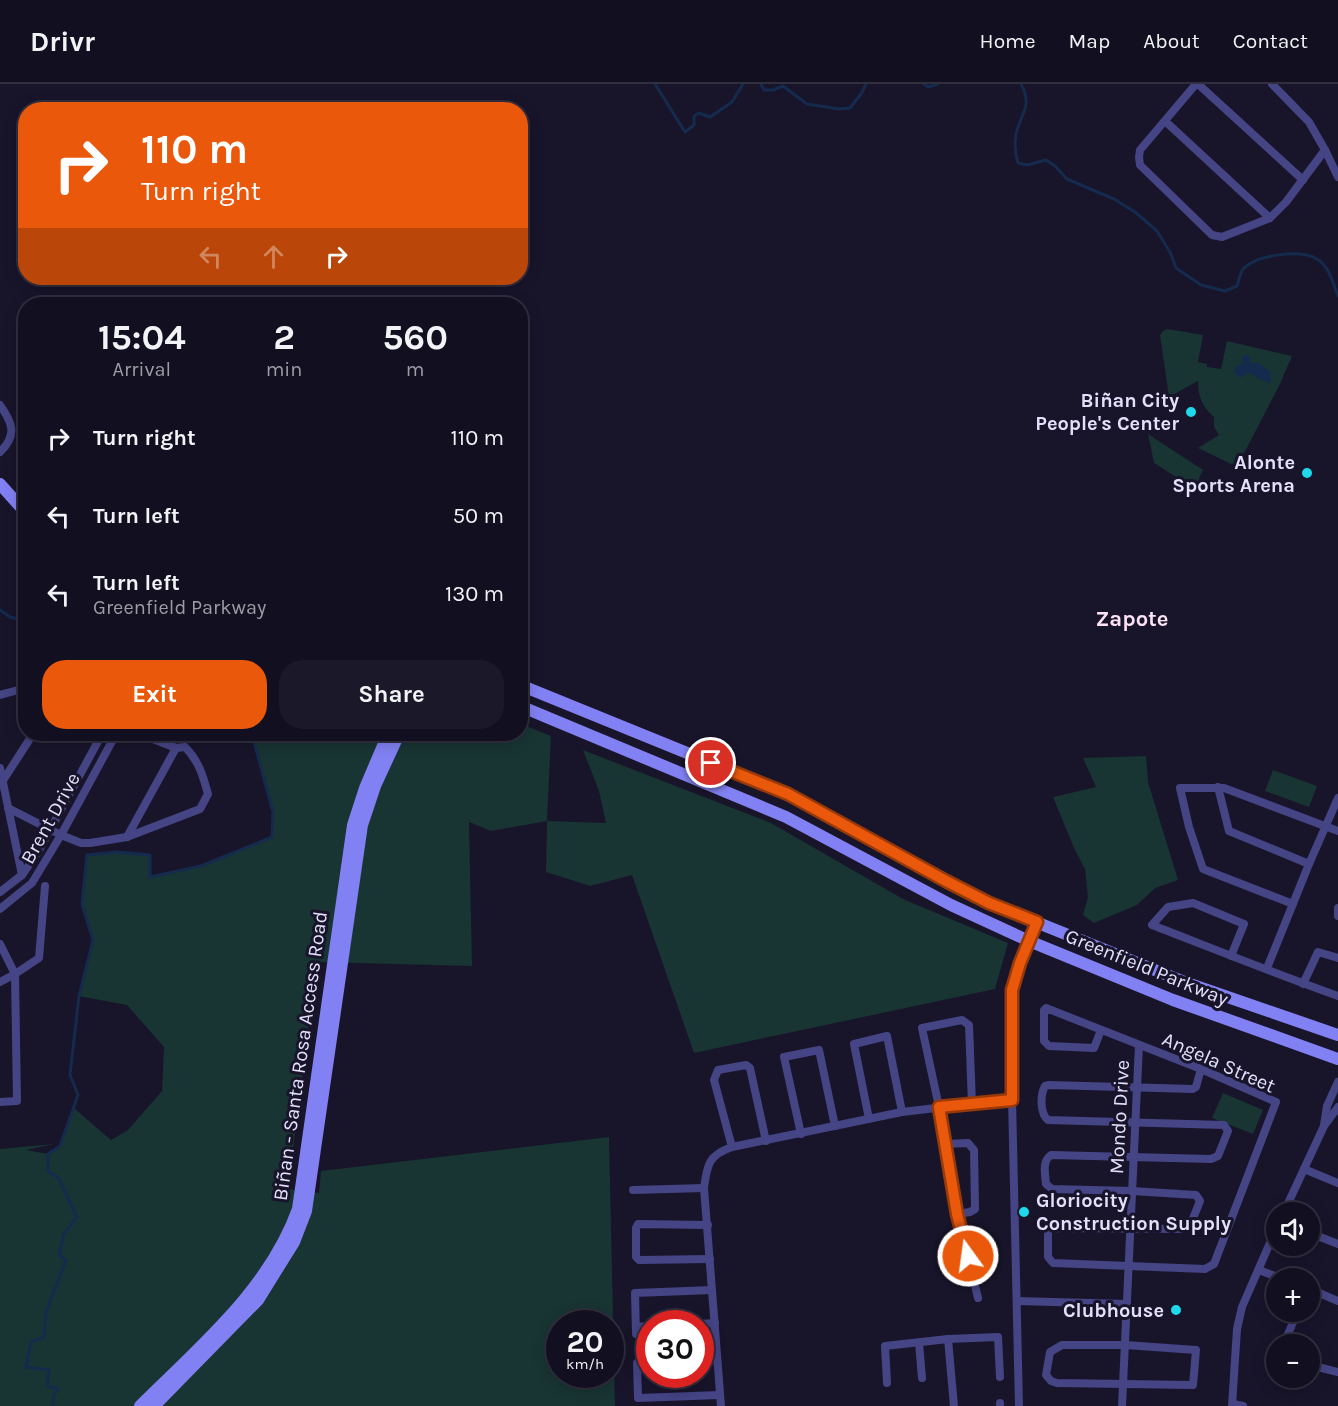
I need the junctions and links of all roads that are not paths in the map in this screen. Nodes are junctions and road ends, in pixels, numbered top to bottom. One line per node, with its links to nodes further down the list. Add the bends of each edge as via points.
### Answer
1 (1197, 84): 3 (street); 6 (street)
2 (1272, 84): 4 (street, via 1309,122)
3 (1165, 121): 7 (street); 7 (street, via 1140,150 1140,165 1212,236 1222,237)
4 (1325, 150): 5 (street); 6 (street)
5 (1338, 177)
6 (1303, 180): 7 (street)
7 (1270, 218)
8 (0, 405): 9 (street, via 11,427 10,441)
9 (0, 452)
10 (0, 484): 11 (main road)
11 (18, 504)
12 (528, 688): 33 (main road, Greenfield Parkway, via 788,794)
13 (18, 689): 14 (street)
14 (0, 695)
15 (528, 709): 36 (main road, Greenfield Parkway, via 786,818)
16 (28, 741): 24 (street)
17 (98, 741): 29 (street, Brent Drive)
18 (112, 741): 31 (street, Brent Drive)
19 (158, 741): 22 (street)
20 (385, 741): 44 (main road, Biñan - Santa Rosa Access Road, via 353,825)
21 (396, 741): 44 (main road, Biñan - Santa Rosa Access Road, via 362,825)
22 (176, 748): 32 (street); 32 (street, via 184,747 193,755 208,794 200,808)
23 (0, 768): 24 (street)
24 (2, 782): 27 (street)
25 (1218, 787): 28 (street); 34 (street, via 1229,831); 39 (street, via 1179,788 1203,869)
26 (1338, 798): 28 (street)
27 (8, 808): 29 (street); 35 (street)
28 (1326, 825): 30 (street); 34 (street)
29 (50, 830): 31 (street); 35 (street, Brent Drive)
30 (1338, 831)
31 (61, 835): 32 (street, via 81,843); 41 (street, Brent Drive, via 32,883)
32 (127, 837)
33 (910, 860): 36 (main road); 43 (main road, Greenfield Parkway, via 989,903)
34 (1309, 864): 39 (street)
35 (22, 875): 38 (street, Brent Drive)
36 (901, 878): 45 (main road, Greenfield Parkway)
37 (45, 886): 50 (street, via 39,958)
38 (0, 892)
39 (1293, 904): 49 (street)
40 (1338, 908): 42 (street)
41 (0, 909)
42 (1338, 915)
43 (1037, 922): 45 (street); 56 (main road, Greenfield Parkway, via 1187,983)
44 (342, 940): 83 (main road, Biñan - Santa Rosa Access Road)
45 (1029, 941): 58 (main road, Greenfield Parkway, via 1173,1000); 62 (street, via 1012,990)
46 (0, 944): 50 (street)
47 (1231, 956): 47 (street, via 1182,937 1152,925 1168,908 1193,903 1244,924); 49 (street)
48 (1338, 958): 52 (street, via 1318,952)
49 (1268, 968): 52 (street)
50 (15, 975): 51 (street); 53 (street)
51 (1, 980): 53 (street)
52 (1303, 984): 54 (street)
53 (15, 992): 63 (street, via 17,1101)
54 (1338, 996)
55 (1101, 1030): 55 (street, Angela Street, via 1094,1048 1049,1046 1044,1041 1044,1010); 57 (street, Angela Street)
56 (1338, 1035)
57 (1139, 1045): 59 (street, Angela Street); 61 (street, Mondo Drive)
58 (1338, 1059)
59 (1201, 1069): 61 (street, via 1193,1089); 91 (street, Angela Street, via 1276,1102 1214,1264 1205,1269)
60 (1338, 1082): 71 (street)
61 (1136, 1087): 69 (street, Mondo Drive); 69 (street, via 1049,1085 1042,1090 1043,1113 1048,1120)
62 (1012, 1100): 64 (street); 97 (street)
63 (0, 1102)
64 (972, 1104): 65 (street); 65 (street, via 969,1025 962,1020 922,1028)
65 (939, 1107): 67 (street); 74 (street)
66 (1338, 1107): 71 (street)
67 (902, 1112): 68 (street); 68 (street, via 887,1036 854,1044)
68 (869, 1119): 70 (street)
69 (1134, 1121): 76 (street, Mondo Drive); 76 (street, via 1224,1125 1228,1131 1215,1159)
70 (836, 1126): 72 (street); 72 (street, via 819,1050 784,1057)
71 (1324, 1126): 77 (street)
72 (801, 1134): 73 (street)
73 (766, 1141): 75 (street); 75 (street, via 750,1068 746,1065 718,1070 714,1080)
74 (945, 1144): 84 (street); 84 (street, via 968,1143 974,1150 975,1209)
75 (732, 1147): 79 (street, via 717,1152 705,1174)
76 (1133, 1157): 81 (street, Mondo Drive); 81 (street, via 1052,1155 1045,1162 1046,1184 1052,1190)
77 (1304, 1169): 78 (street); 82 (street)
78 (1338, 1183)
79 (704, 1188): 80 (street); 85 (street)
80 (633, 1190)
81 (1132, 1191): 86 (street, Mondo Drive); 86 (street, via 1196,1195 1200,1201 1188,1228)
82 (1289, 1202)
83 (302, 1210): 116 (main road, Biñan - Santa Rosa Access Road, via 242,1303); 117 (main road, Biñan - Santa Rosa Access Road, via 294,1242 258,1300)
84 (957, 1214): 96 (street)
85 (708, 1225): 90 (street); 90 (street, via 638,1224 636,1257)
86 (1131, 1228): 91 (street, Mondo Drive); 91 (street, via 1053,1226 1048,1232 1048,1257 1053,1263)
87 (1320, 1237): 88 (street)
88 (1338, 1244)
89 (1266, 1254): 92 (street)
90 (710, 1259): 94 (street)
91 (1129, 1266): 99 (street, Mondo Drive)
92 (1259, 1270): 93 (street); 115 (street, via 1242,1306 1237,1329)
93 (1266, 1273)
94 (712, 1290): 100 (street); 101 (street, via 635,1293)
95 (1320, 1293): 98 (street)
96 (978, 1298)
97 (1017, 1301): 99 (street); 120 (street)
98 (1338, 1301)
99 (1127, 1304): 104 (street, Mondo Drive)
100 (715, 1323): 106 (street)
101 (636, 1331)
102 (948, 1339): 103 (street); 109 (street, via 998,1337); 119 (street)
103 (919, 1343): 110 (street); 111 (street, via 885,1346)
104 (1125, 1345): 112 (street, Mondo Drive); 112 (street, via 1196,1350 1192,1385); 112 (street, via 1055,1347 1050,1352 1046,1375 1057,1383)
105 (714, 1359): 106 (street)
106 (717, 1359): 114 (street)
107 (1320, 1368): 108 (street)
108 (1338, 1372)
109 (1000, 1377)
110 (922, 1378)
111 (887, 1383)
112 (1123, 1385): 121 (street, Mondo Drive)
113 (638, 1388): 114 (street, via 638,1398)
114 (720, 1395): 118 (street)
115 (1232, 1405): 122 (street)
116 (140, 1406)
117 (154, 1406)
118 (721, 1406)
119 (954, 1406)
120 (1019, 1406)
121 (1122, 1406)
122 (1243, 1406)

